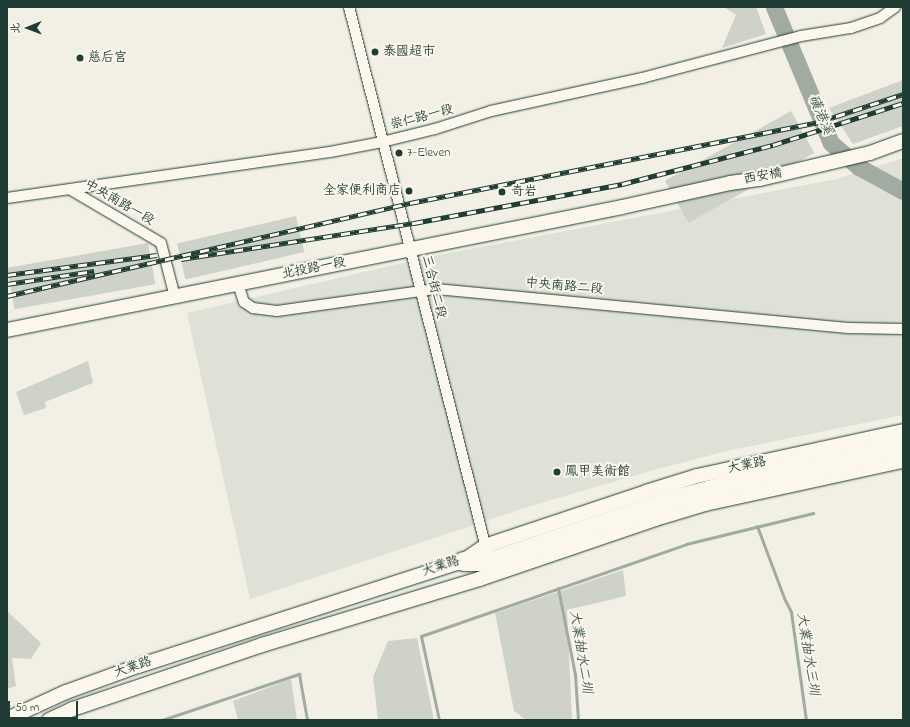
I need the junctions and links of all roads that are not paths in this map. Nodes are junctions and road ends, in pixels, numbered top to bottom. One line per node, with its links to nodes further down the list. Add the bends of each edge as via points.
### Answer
1 (349, 7): 4 (street, 三合街二段)
2 (895, 7): 4 (street, 崇仁路一段, via 880,18 851,28 793,38 642,78 491,111)
3 (903, 141): 7 (main road, 西安橋, via 819,167 730,183)
4 (382, 142): 5 (street, 崇仁路一段); 8 (street, 三合街二段)
5 (71, 190): 6 (street, 中央南路一段); 11 (street, 中央南路一段, via 161,243)
6 (7, 198)
7 (622, 207): 8 (main road, 北投路一段)
8 (410, 249): 9 (main road, 北投路一段); 10 (street, 三合街二段)
9 (238, 284): 10 (street, 中央南路二段, via 244,302 253,308 277,311); 11 (main road, 北投路一段)
10 (420, 292): 12 (street, 中央南路二段, via 436,289 850,328); 17 (street, 三合街二段)
11 (175, 297): 13 (main road, 北投路一段)
12 (903, 329)
13 (7, 330)
14 (903, 431): 17 (main road, 大業路, via 697,476)
15 (903, 446): 17 (highway, via 729,484)
16 (903, 461): 17 (main road, 大業路, via 705,504)
17 (489, 560): 18 (highway); 20 (main road, 大業路, via 262,645 73,709)
18 (463, 561): 19 (main road, 大業路, via 138,666 66,692)
19 (7, 719)
20 (49, 720)

